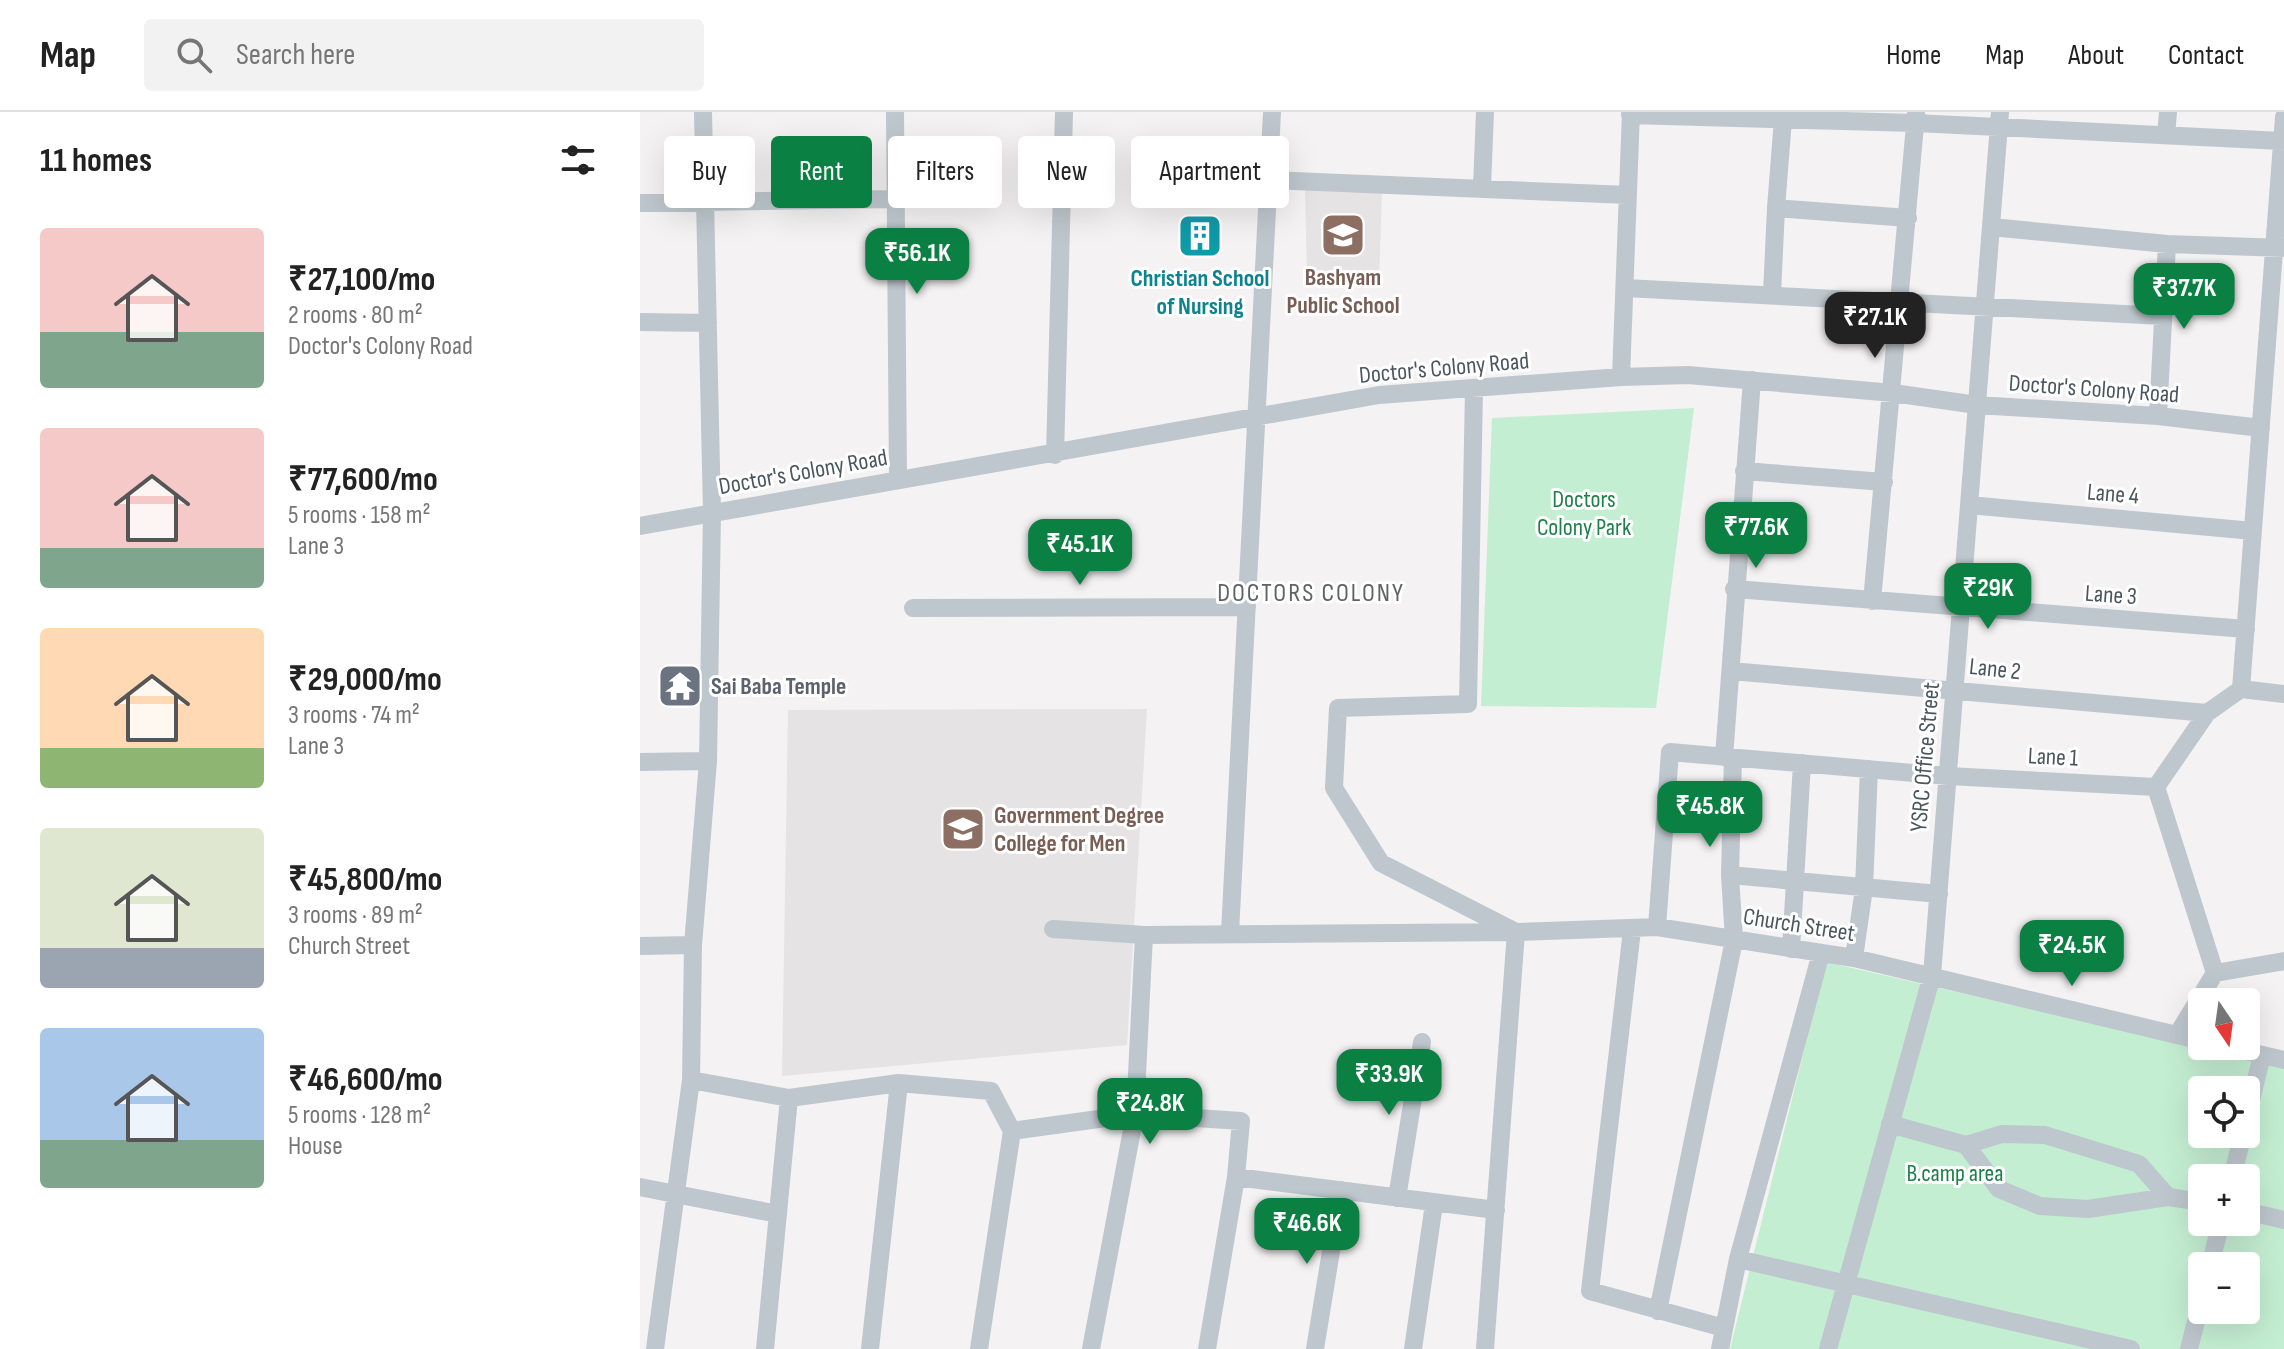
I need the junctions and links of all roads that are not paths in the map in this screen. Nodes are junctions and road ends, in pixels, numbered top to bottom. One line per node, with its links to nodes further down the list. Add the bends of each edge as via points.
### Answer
1 (703, 112): 14 (street)
2 (895, 112): 15 (street)
3 (1064, 112): 48 (street)
4 (1272, 112): 16 (street)
5 (1485, 112): 19 (street)
6 (2168, 112): 13 (street)
7 (1630, 114): 10 (street); 20 (street)
8 (1915, 117): 10 (street); 11 (street); 29 (street)
9 (2284, 117): 17 (street)
10 (1783, 119): 28 (street)
11 (1999, 119): 12 (street); 30 (street, YSRC Office Street)
12 (2068, 122): 13 (street)
13 (2166, 135): 17 (street)
14 (704, 136)
15 (895, 136)
16 (1271, 136)
17 (2282, 141): 32 (street)
18 (1289, 181): 19 (street)
19 (1482, 187): 20 (street)
20 (1628, 195): 33 (street)
21 (888, 199): 22 (street)
22 (755, 201)
23 (640, 203): 24 (street)
24 (664, 203)
25 (705, 208): 39 (street)
26 (894, 208): 50 (street)
27 (1267, 208): 46 (street)
28 (1776, 208): 29 (street); 34 (street)
29 (1908, 218): 35 (street)
30 (1991, 227): 31 (street); 36 (street, YSRC Office Street)
31 (2167, 244): 32 (street); 37 (street)
32 (2279, 249): 47 (street)
33 (1625, 288): 34 (street); 40 (street)
34 (1772, 294): 35 (street)
35 (1901, 301): 36 (street); 43 (street)
36 (1986, 306): 37 (street); 44 (street, YSRC Office Street)
37 (2163, 316): 45 (street)
38 (640, 322): 39 (street)
39 (708, 323): 53 (street)
40 (1621, 377): 41 (street, Doctor's Colony Road); 42 (street, Doctor's Colony Road)
41 (1752, 380): 43 (street, Doctor's Colony Road); 49 (street)
42 (1474, 389): 46 (street, Doctor's Colony Road, via 1379,395); 81 (street, via 1468,704 1338,708 1334,788 1381,863)
43 (1893, 393): 44 (street, Doctor's Colony Road); 51 (street)
44 (1977, 405): 45 (street, Doctor's Colony Road); 52 (street, YSRC Office Street)
45 (2158, 416): 47 (street, Doctor's Colony Road)
46 (1257, 417): 48 (street, Doctor's Colony Road); 58 (street)
47 (2261, 428): 55 (street)
48 (1055, 455): 50 (street, Doctor's Colony Road)
49 (1744, 471): 51 (street); 56 (street)
50 (898, 479): 53 (street, Doctor's Colony Road)
51 (1884, 482): 57 (street)
52 (1969, 505): 55 (street, Lane 4); 60 (street, YSRC Office Street)
53 (712, 512): 54 (street, Doctor's Colony Road); 68 (street)
54 (640, 526)
55 (2253, 531): 61 (street)
56 (1734, 589): 57 (street, Lane 3); 62 (street)
57 (1872, 601): 60 (street, Lane 3)
58 (1247, 607): 59 (street); 82 (street)
59 (913, 608)
60 (1961, 608): 61 (street, Lane 3); 63 (street, YSRC Office Street)
61 (2246, 629): 64 (street)
62 (1731, 671): 63 (street, Lane 2); 67 (street)
63 (1955, 689): 66 (street, Lane 2); 72 (street, YSRC Office Street)
64 (2241, 689): 65 (street); 66 (street)
65 (2284, 694)
66 (2207, 713): 73 (street)
67 (1729, 757): 70 (street, Lane 1); 74 (street); 78 (street, Lane 1, via 1670,752)
68 (708, 761): 69 (street); 85 (street)
69 (640, 762)
70 (1802, 763): 71 (street, Lane 1); 75 (street)
71 (1869, 769): 72 (street, Lane 1); 76 (street)
72 (1948, 776): 73 (street, Lane 1); 77 (street, YSRC Office Street)
73 (2156, 787): 91 (street)
74 (1730, 875): 75 (street); 84 (street)
75 (1797, 880): 76 (street); 87 (street)
76 (1864, 888): 77 (street); 89 (street)
77 (1939, 894): 92 (street, YSRC Office Street)
78 (1657, 927): 80 (street, Church Street); 84 (street, Church Street)
79 (1053, 929): 83 (street, Church Street)
80 (1632, 930): 81 (street, Church Street); 120 (street, via 1590,1291)
81 (1516, 932): 82 (street, Church Street); 114 (street)
82 (1230, 933): 83 (street, Church Street)
83 (1144, 935): 102 (street)
84 (1734, 940): 87 (street, Church Street); 120 (street)
85 (693, 945): 86 (street); 99 (street)
86 (640, 946)
87 (1791, 949): 88 (street, Church Street)
88 (1821, 953): 89 (street, Church Street); 118 (street)
89 (1854, 958): 92 (street, Church Street)
90 (2284, 961): 91 (street)
91 (2215, 973): 93 (street)
92 (1932, 975): 93 (street, Church Street); 103 (street, YSRC Office Street)
93 (2177, 1035): 94 (street, Church Street)
94 (2188, 1038)
95 (1422, 1042): 111 (street)
96 (2262, 1055): 97 (street); 98 (street)
97 (2284, 1060)
98 (2257, 1076)
99 (691, 1080): 101 (street); 109 (street)
100 (899, 1083): 101 (street); 104 (street, via 991,1091); 125 (street)
101 (789, 1098): 115 (street)
102 (1135, 1114): 104 (street); 106 (street, via 1241,1121); 127 (street)
103 (1890, 1124): 105 (street); 119 (street, YSRC Office Street)
104 (1012, 1131): 126 (street)
105 (1966, 1145): 110 (street, via 2002,1134 2045,1135 2139,1164); 110 (street, via 1999,1189 2040,1206 2088,1209)
106 (1236, 1177): 108 (street); 128 (street)
107 (640, 1187): 109 (street)
108 (1341, 1190): 111 (street); 129 (street)
109 (676, 1195): 115 (street); 123 (street)
110 (2168, 1197): 112 (street)
111 (1397, 1198): 113 (street)
112 (2188, 1200)
113 (1434, 1204): 114 (street); 130 (street)
114 (1496, 1210): 131 (street)
115 (778, 1214): 124 (street)
116 (2260, 1214): 117 (street)
117 (2284, 1220)
118 (1738, 1259): 119 (street); 122 (street)
119 (1845, 1284): 133 (street, YSRC Office Street); 134 (street)
120 (1658, 1311): 122 (street)
121 (2195, 1324): 135 (street)
122 (1724, 1328): 132 (street)
123 (655, 1349)
124 (765, 1349)
125 (870, 1349)
126 (979, 1349)
127 (1091, 1349)
128 (1207, 1349)
129 (1315, 1349)
130 (1413, 1349)
131 (1485, 1349)
132 (1720, 1349)
133 (1828, 1349)
134 (2131, 1349)
135 (2189, 1349)

